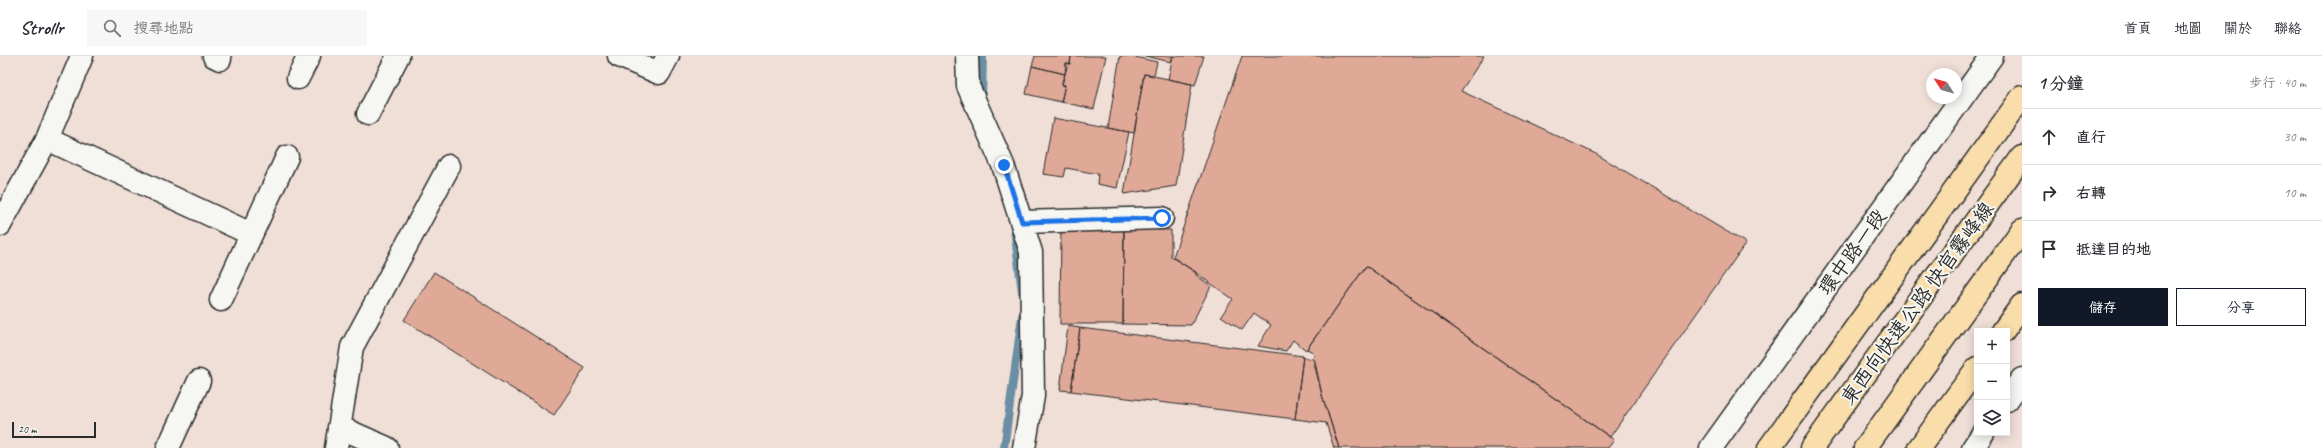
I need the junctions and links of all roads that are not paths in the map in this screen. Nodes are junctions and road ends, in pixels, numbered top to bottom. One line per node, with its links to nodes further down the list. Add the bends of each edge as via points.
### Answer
1 (82, 56): 11 (street)
2 (308, 56): 8 (street)
3 (398, 56): 10 (street)
4 (619, 56): 5 (street, via 659,73)
5 (668, 56)
6 (967, 56): 16 (street, via 968,86 1004,165)
7 (1992, 56): 32 (street, 環中路一段)
8 (298, 78)
9 (2022, 97): 33 (highway)
10 (368, 114)
11 (47, 139): 17 (street); 19 (street)
12 (287, 156): 19 (street)
13 (2022, 157): 34 (highway, 東西向快速公路 快官霧峰線)
14 (449, 166): 28 (street, via 352,347)
15 (1162, 218): 16 (street)
16 (1022, 222): 31 (street, via 1031,252 1033,396)
17 (0, 225)
18 (2022, 230): 35 (highway)
19 (251, 234): 20 (street)
20 (222, 300)
21 (2022, 305): 22 (highway)
22 (2005, 328)
23 (1974, 372): 36 (highway)
24 (2022, 379): 26 (street)
25 (199, 381): 29 (street)
26 (2010, 396)
27 (1981, 436): 37 (street)
28 (338, 438): 30 (street)
29 (168, 448)
30 (387, 448)
31 (1024, 448)
32 (1711, 448)
33 (1769, 448)
34 (1812, 448)
35 (1864, 448)
36 (1919, 448)
37 (1973, 448)

